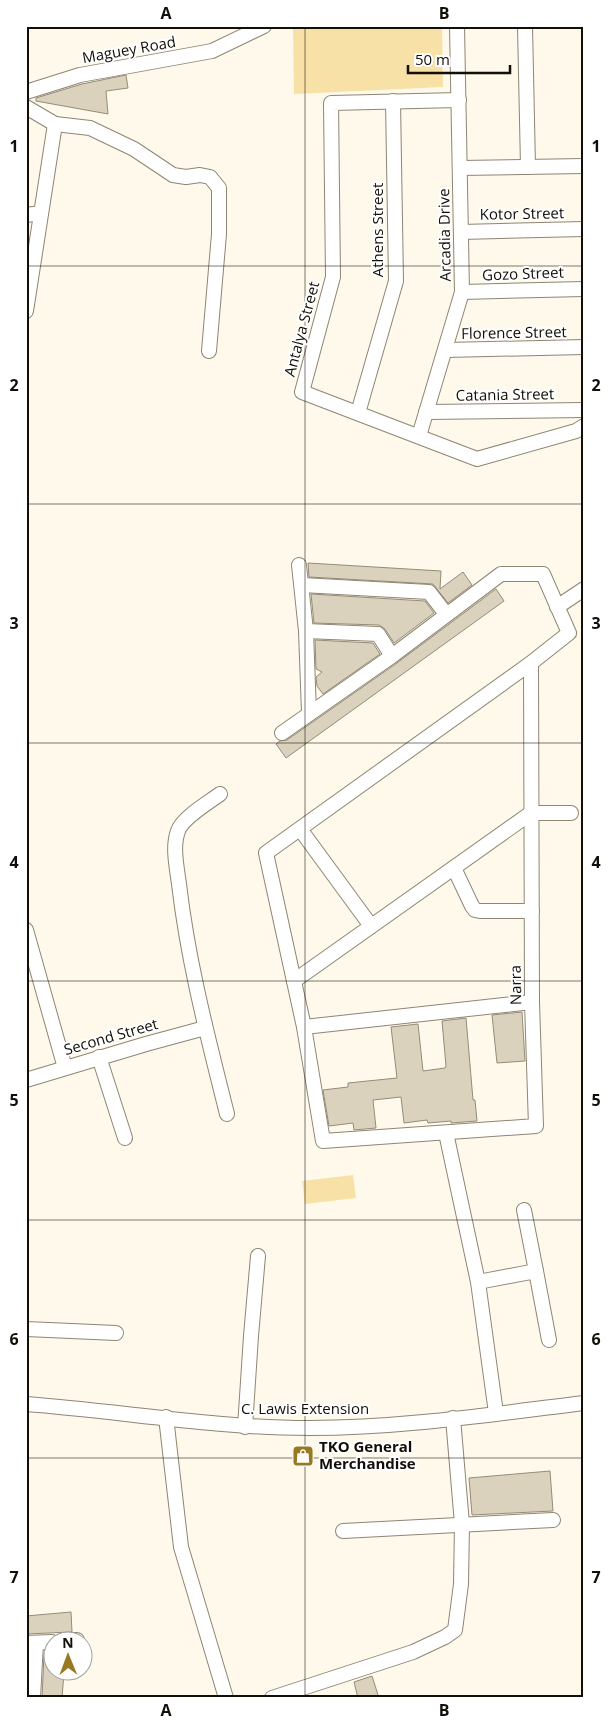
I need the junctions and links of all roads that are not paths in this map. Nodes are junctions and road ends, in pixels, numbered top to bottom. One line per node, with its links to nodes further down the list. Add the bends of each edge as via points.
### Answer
1 (264, 26): 4 (street, Maguey Road, via 212,50 80,75)
2 (457, 26): 5 (street, Arcadia Drive)
3 (525, 26): 9 (street)
4 (26, 92)
5 (459, 100): 6 (street, Antalya Street); 11 (street, Arcadia Drive)
6 (392, 102): 24 (street, Athens Street, via 396,281); 24 (street, Antalya Street, via 331,103 333,277 302,392)
7 (26, 107): 8 (street)
8 (55, 124): 12 (street); 21 (street, via 90,128 134,149 172,175 210,177 219,188 219,234)
9 (528, 166): 10 (street); 11 (street)
10 (584, 166)
11 (460, 168): 15 (street, Arcadia Drive)
12 (41, 213): 13 (street); 18 (street)
13 (26, 214)
14 (584, 228): 15 (street, Kotor Street)
15 (461, 232): 17 (street, Arcadia Drive)
16 (584, 289): 17 (street, Gozo Street)
17 (462, 292): 20 (street, Arcadia Drive)
18 (26, 311)
19 (584, 347): 20 (street, Florence Street)
20 (445, 350): 23 (street, Arcadia Drive)
21 (209, 351)
22 (584, 410): 23 (street, Catania Street)
23 (426, 412): 26 (street, Arcadia Drive)
24 (358, 413): 26 (street, Antalya Street)
25 (584, 426): 26 (street, Antalya Street, via 476,459)
26 (419, 436)
27 (299, 565): 28 (street)
28 (302, 585): 31 (street, via 429,592); 32 (street)
29 (584, 590): 30 (street)
30 (557, 607): 31 (street, via 543,574 501,574); 34 (street, via 569,633)
31 (446, 614): 33 (street)
32 (306, 631): 33 (street, via 378,634); 35 (street)
33 (392, 656): 35 (street)
34 (531, 662): 39 (street, Narra); 40 (street, Narra)
35 (309, 714): 36 (street)
36 (282, 732)
37 (220, 794): 48 (street, via 184,822 176,837 182,905)
38 (571, 812): 39 (street)
39 (531, 813): 41 (street); 42 (street, Narra)
40 (300, 829): 43 (street); 45 (street, Narra, via 266,853)
41 (454, 868): 42 (street, via 475,910); 43 (street)
42 (532, 911): 46 (street, Narra)
43 (371, 926): 45 (street)
44 (26, 930): 50 (street)
45 (294, 981): 47 (street, Narra)
46 (532, 1002): 47 (street); 53 (street, Narra, via 536,1126)
47 (304, 1027): 53 (street, Narra, via 323,1141)
48 (206, 1028): 49 (street, Second Street); 52 (street)
49 (99, 1057): 50 (street, Second Street); 54 (street)
50 (65, 1068): 51 (street, Second Street)
51 (26, 1080)
52 (228, 1114)
53 (446, 1133): 58 (street)
54 (125, 1138)
55 (524, 1210): 57 (street)
56 (258, 1256): 67 (street)
57 (536, 1271): 58 (street); 61 (street)
58 (478, 1282): 64 (street)
59 (26, 1329): 60 (street)
60 (116, 1333)
61 (549, 1340)
62 (26, 1404): 65 (street, C. Lawis Extension)
63 (584, 1404): 64 (street, C. Lawis Extension)
64 (496, 1413): 66 (street, C. Lawis Extension)
65 (166, 1417): 67 (street, C. Lawis Extension); 73 (street, via 181,1547)
66 (453, 1418): 67 (street, C. Lawis Extension, via 310,1428); 69 (street)
67 (245, 1426)
68 (554, 1520): 69 (street)
69 (462, 1524): 70 (street); 74 (street, via 461,1584 455,1630 412,1652)
70 (342, 1530)
71 (31, 1643): 72 (street)
72 (33, 1698)
73 (226, 1698)
74 (272, 1698)

